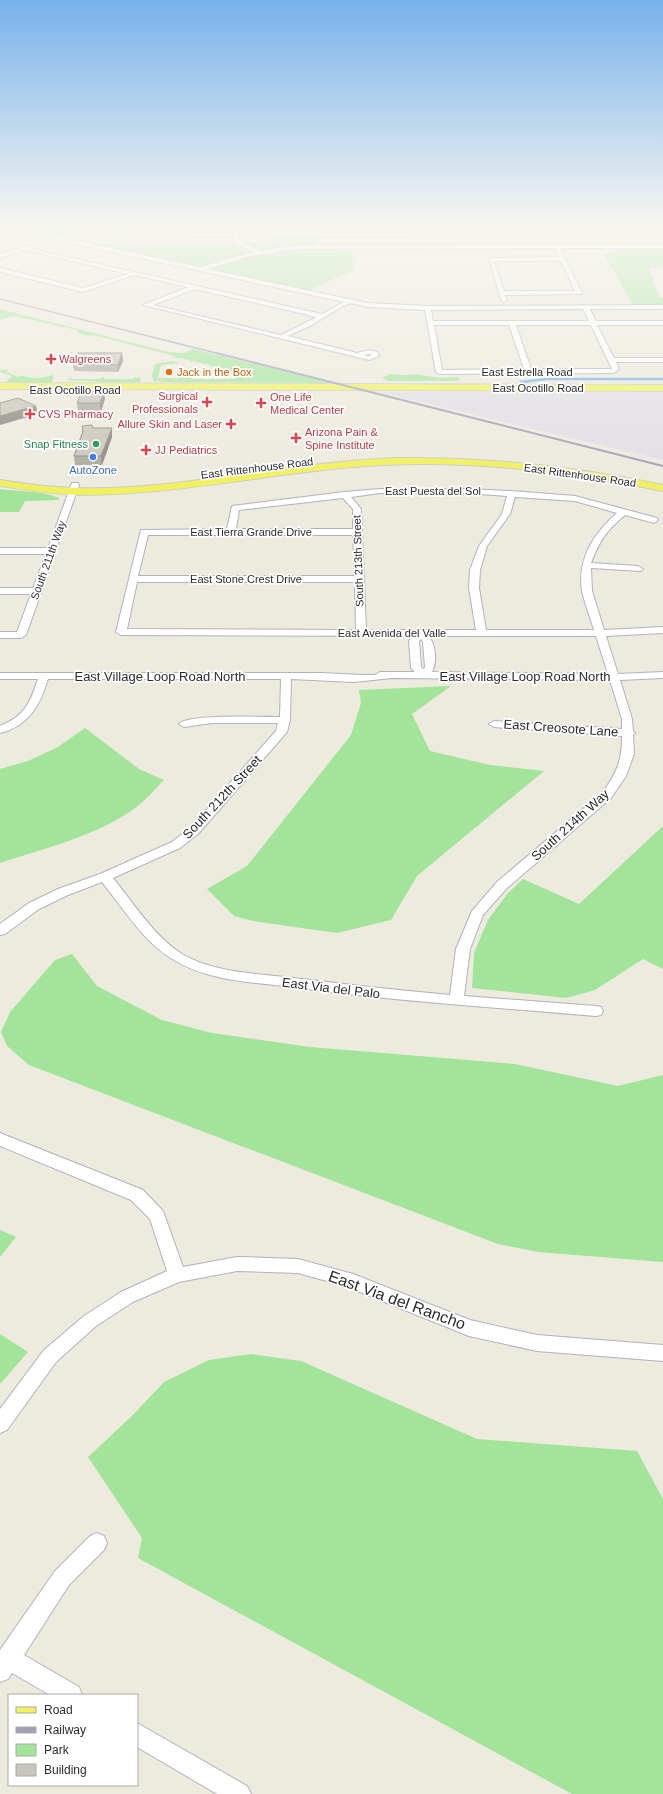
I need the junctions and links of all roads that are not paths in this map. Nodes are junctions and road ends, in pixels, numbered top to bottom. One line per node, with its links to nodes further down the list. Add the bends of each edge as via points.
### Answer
1 (166, 310): 11 (street)
2 (295, 310): 6 (street)
3 (335, 310): 6 (street)
4 (428, 310): 7 (street)
5 (587, 310): 9 (street)
6 (323, 316): 11 (street)
7 (431, 323): 8 (street); 15 (street, East Estrella Road, via 439,372)
8 (512, 323): 9 (street); 16 (street)
9 (594, 323): 10 (street); 13 (street)
10 (663, 323)
11 (281, 337): 12 (street)
12 (358, 355)
13 (611, 360): 14 (street); 16 (street, East Estrella Road, via 616,369 614,371)
14 (663, 360)
15 (484, 372): 16 (street, East Estrella Road); 20 (street)
16 (528, 372)
17 (0, 386): 18 (main road, East Ocotillo Road)
18 (81, 386): 19 (main road, East Ocotillo Road); 23 (main road)
19 (414, 388): 20 (main road, East Ocotillo Road); 23 (main road, East Ocotillo Road)
20 (488, 388): 21 (main road, East Ocotillo Road)
21 (663, 388)
22 (0, 390): 23 (main road, East Ocotillo Road)
23 (72, 390)
24 (0, 476): 26 (main road, East Rittenhouse Road)
25 (0, 483): 26 (main road, East Rittenhouse Road, via 38,488)
26 (74, 488): 27 (main road, East Rittenhouse Road, via 104,490 161,487 316,467 403,461 526,466); 35 (street, South 211th Way)
27 (663, 488)
28 (512, 493): 29 (street, East Puesta del Sol, via 424,490); 30 (street, East Puesta del Sol, via 575,499); 45 (street, via 506,514 483,546 475,570 474,588)
29 (344, 494): 32 (street, East Puesta del Sol, via 235,508); 33 (street, South 213th Street, via 357,509)
30 (623, 512): 31 (street, East Puesta del Sol); 36 (street, South 214th Way, via 606,527 594,544)
31 (654, 520)
32 (231, 532): 33 (street, East Tierra Grande Drive); 39 (street, East Tierra Grande Drive, via 144,532)
33 (358, 532): 38 (street, South 213th Street)
34 (0, 551): 35 (street)
35 (52, 551): 41 (street, South 211th Way)
36 (586, 565): 37 (street); 46 (street, South 214th Way, via 587,591)
37 (638, 569)
38 (359, 579): 39 (street, East Stone Crest Drive); 43 (street, South 213th Street)
39 (133, 580): 43 (street, East Avenida del Valle, via 121,632)
40 (0, 591): 41 (street)
41 (37, 591): 47 (street, South 211th Way, via 21,635)
42 (663, 630): 46 (street, East Avenida del Valle)
43 (361, 633): 44 (street, East Avenida del Valle)
44 (420, 633): 45 (street, East Avenida del Valle); 52 (street, via 414,641 416,668)
45 (482, 633): 46 (street, East Avenida del Valle)
46 (600, 633): 53 (street, South 214th Way)
47 (0, 635)
48 (663, 675): 53 (street, East Village Loop Road North)
49 (0, 676): 50 (street, East Village Loop Road North)
50 (44, 676): 51 (street, East Village Loop Road North); 57 (street, via 30,712)
51 (286, 676): 52 (street, East Village Loop Road North, via 371,679 388,676); 54 (street, South 212th Street)
52 (425, 676): 53 (street, East Village Loop Road North)
53 (614, 677): 58 (street, South 214th Way)
54 (285, 720): 55 (street, via 212,720); 59 (street, South 212th Street, via 281,732 195,830 176,845)
55 (184, 724)
56 (494, 724): 58 (street, East Creosote Lane)
57 (0, 730)
58 (629, 732): 61 (street, South 214th Way, via 628,754 620,776 607,795 502,885 477,914 463,949)
59 (105, 877): 60 (street, South 212th Street, via 34,906); 61 (street, East Via del Palo, via 160,943 178,957 199,967 228,974 352,992)
60 (0, 931)
61 (457, 999): 62 (street, East Via del Palo)
62 (596, 1011)
63 (0, 1139): 64 (street, via 137,1195 157,1216)
64 (177, 1275): 65 (street, East Via del Rancho, via 236,1264 298,1266 347,1279 469,1328 537,1343); 66 (street, via 127,1296 90,1321 50,1356)
65 (663, 1353)
66 (0, 1424)
67 (97, 1543): 68 (street, via 62,1578)
68 (4, 1664): 69 (street)
69 (69, 1694)
70 (138, 1735): 71 (street)
71 (239, 1794)

